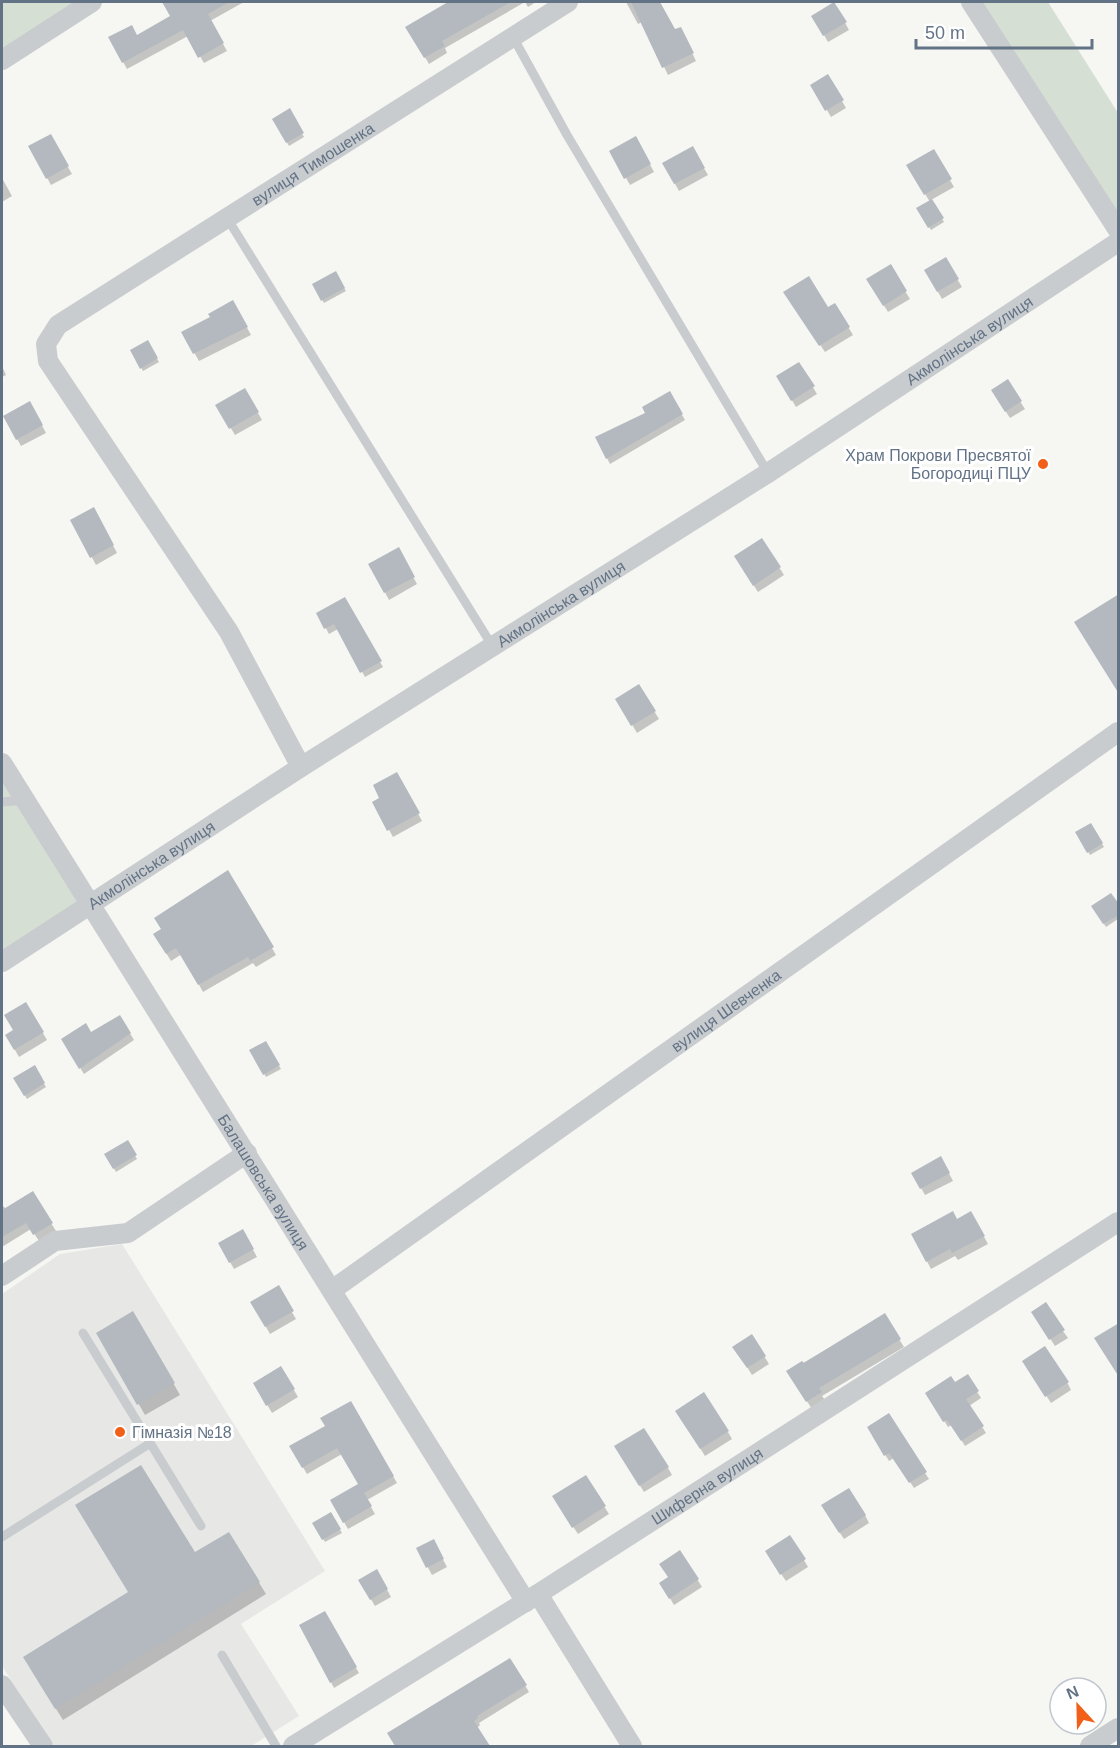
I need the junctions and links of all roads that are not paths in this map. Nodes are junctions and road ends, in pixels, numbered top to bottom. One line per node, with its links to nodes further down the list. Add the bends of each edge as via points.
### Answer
1 (92, 2): 5 (street)
2 (568, 2): 4 (street, вулиця Тимошенка)
3 (971, 2): 7 (street)
4 (513, 37): 6 (street, вулиця Тимошенка); 9 (lane)
5 (2, 60)
6 (227, 218): 10 (lane); 13 (street, вулиця Тимошенка, via 58,325 46,344 48,361 230,632)
7 (1119, 230)
8 (1119, 242): 9 (street, Акмолінська вулиця)
9 (768, 473): 10 (street, Акмолінська вулиця)
10 (494, 648): 13 (street, Акмолінська вулиця)
11 (1119, 732): 21 (street, вулиця Шевченка)
12 (2, 762): 14 (street, Балашовська вулиця)
13 (301, 767): 16 (street, Акмолінська вулиця)
14 (26, 800): 15 (lane); 16 (street, Балашовська вулиця)
15 (2, 802)
16 (92, 904): 17 (street, Акмолінська вулиця); 18 (street, Балашовська вулиця)
17 (2, 962)
18 (247, 1154): 20 (street, via 128,1233 55,1241); 21 (street, Балашовська вулиця)
19 (1119, 1222): 26 (street, Шиферна вулиця)
20 (2, 1276)
21 (332, 1290): 26 (street, Балашовська вулиця)
22 (83, 1333): 23 (lane)
23 (149, 1444): 24 (lane); 25 (lane)
24 (201, 1526)
25 (2, 1537)
26 (532, 1598): 32 (street, Шиферна вулиця); 33 (street, Балашовська вулиця)
27 (222, 1656): 31 (lane)
28 (2, 1685): 30 (street)
29 (1119, 1728): 34 (street)
30 (43, 1746)
31 (276, 1746)
32 (293, 1746)
33 (632, 1746)
34 (1090, 1746)

